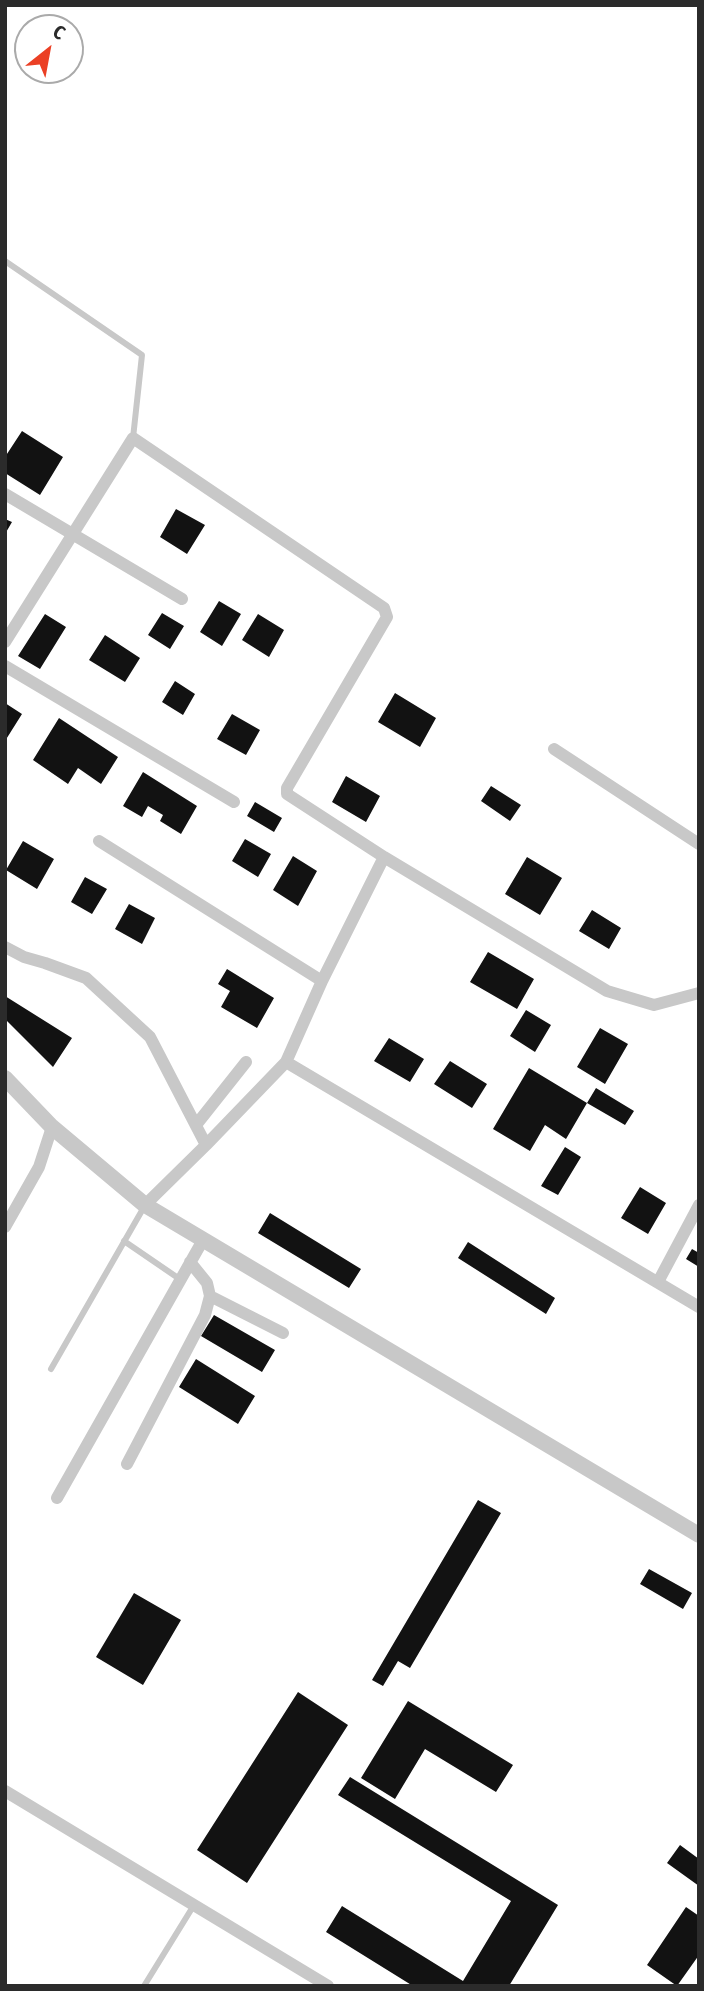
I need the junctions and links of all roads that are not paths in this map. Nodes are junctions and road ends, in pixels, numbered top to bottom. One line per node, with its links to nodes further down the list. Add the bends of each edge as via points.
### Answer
1 (5, 261): 2 (lane, via 142,355)
2 (132, 438): 4 (street); 12 (street, via 384,608 387,617 287,794)
3 (5, 494): 4 (street)
4 (72, 534): 5 (street); 6 (street)
5 (182, 599)
6 (5, 642)
7 (5, 666): 9 (street)
8 (554, 749): 11 (street)
9 (234, 802)
10 (99, 841): 14 (street)
11 (699, 844)
12 (384, 857): 14 (street); 15 (street, via 607,991 654,1005)
13 (5, 947): 19 (street, via 86,978 150,1037)
14 (322, 981): 17 (street)
15 (699, 993)
16 (246, 1062): 19 (street)
17 (285, 1062): 21 (street); 29 (street)
18 (5, 1078): 20 (street)
19 (196, 1125): 21 (street)
20 (52, 1127): 22 (street); 24 (street, via 39,1167)
21 (206, 1145): 22 (street)
22 (145, 1205): 25 (street); 26 (lane)
23 (699, 1205): 29 (street)
24 (5, 1227)
25 (203, 1240): 27 (street); 36 (street)
26 (124, 1241): 28 (lane); 33 (lane)
27 (190, 1262): 28 (street); 30 (street, via 207,1283)
28 (181, 1280): 35 (street)
29 (657, 1282): 31 (street)
30 (210, 1296): 32 (street); 34 (street, via 205,1315)
31 (699, 1307)
32 (283, 1333)
33 (51, 1369)
34 (127, 1464)
35 (57, 1498)
36 (699, 1535)
37 (5, 1790): 38 (street)
38 (194, 1905): 39 (lane); 40 (street)
39 (144, 1986)
40 (328, 1986)

